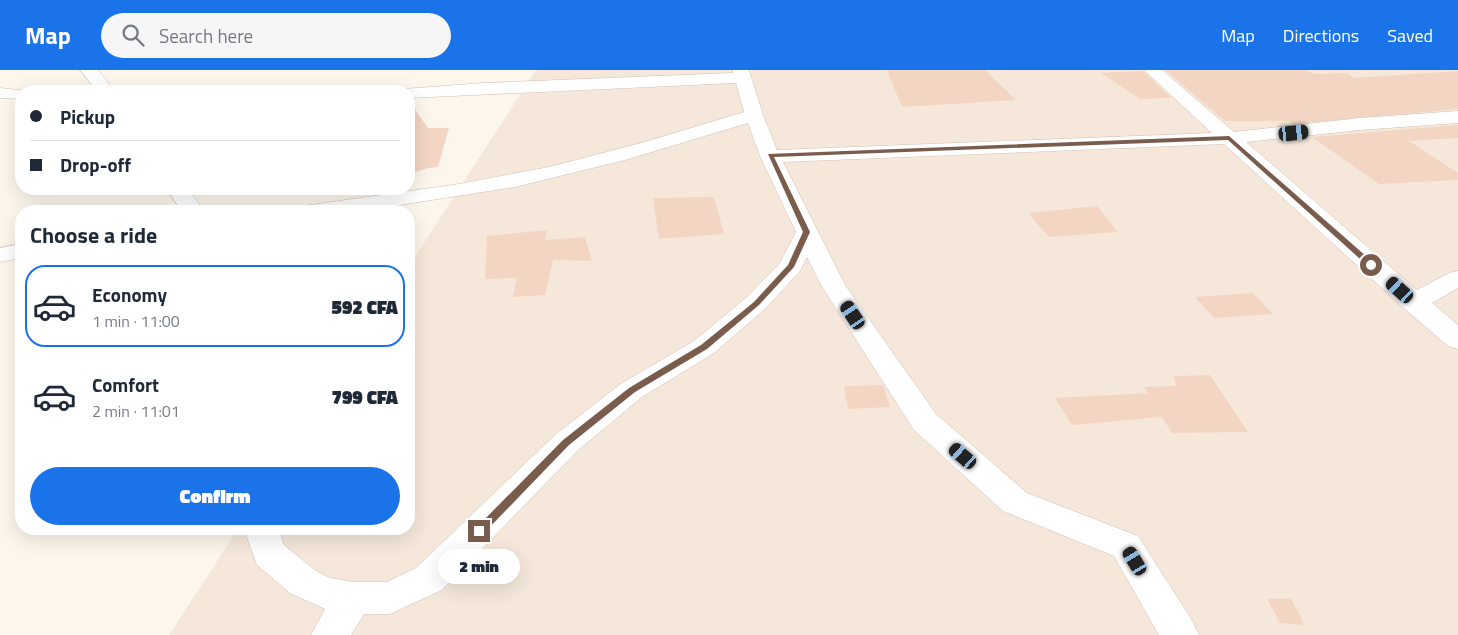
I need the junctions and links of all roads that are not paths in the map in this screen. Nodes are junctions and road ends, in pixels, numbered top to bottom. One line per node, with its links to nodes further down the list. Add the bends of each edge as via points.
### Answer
1 (88, 70): 4 (street)
2 (1152, 70): 10 (street)
3 (742, 74): 6 (street); 8 (street)
4 (102, 85)
5 (0, 93): 7 (street)
6 (415, 93)
7 (15, 94)
8 (754, 115): 11 (street); 12 (street, via 582,166 481,187)
9 (1458, 117): 10 (street)
10 (1229, 138): 11 (street); 17 (street)
11 (770, 156): 13 (street)
12 (354, 205)
13 (806, 232): 20 (street, via 791,266 756,303 704,347 632,390 566,443 429,579 390,598); 22 (street, via 833,284 924,422 1015,502 1126,546)
14 (15, 252): 15 (street)
15 (0, 255)
16 (1458, 278): 17 (street)
17 (1414, 303): 18 (street)
18 (1458, 340)
19 (263, 535): 20 (street, via 270,554 303,582 325,593)
20 (354, 598): 21 (street)
21 (330, 635)
22 (1180, 635)

